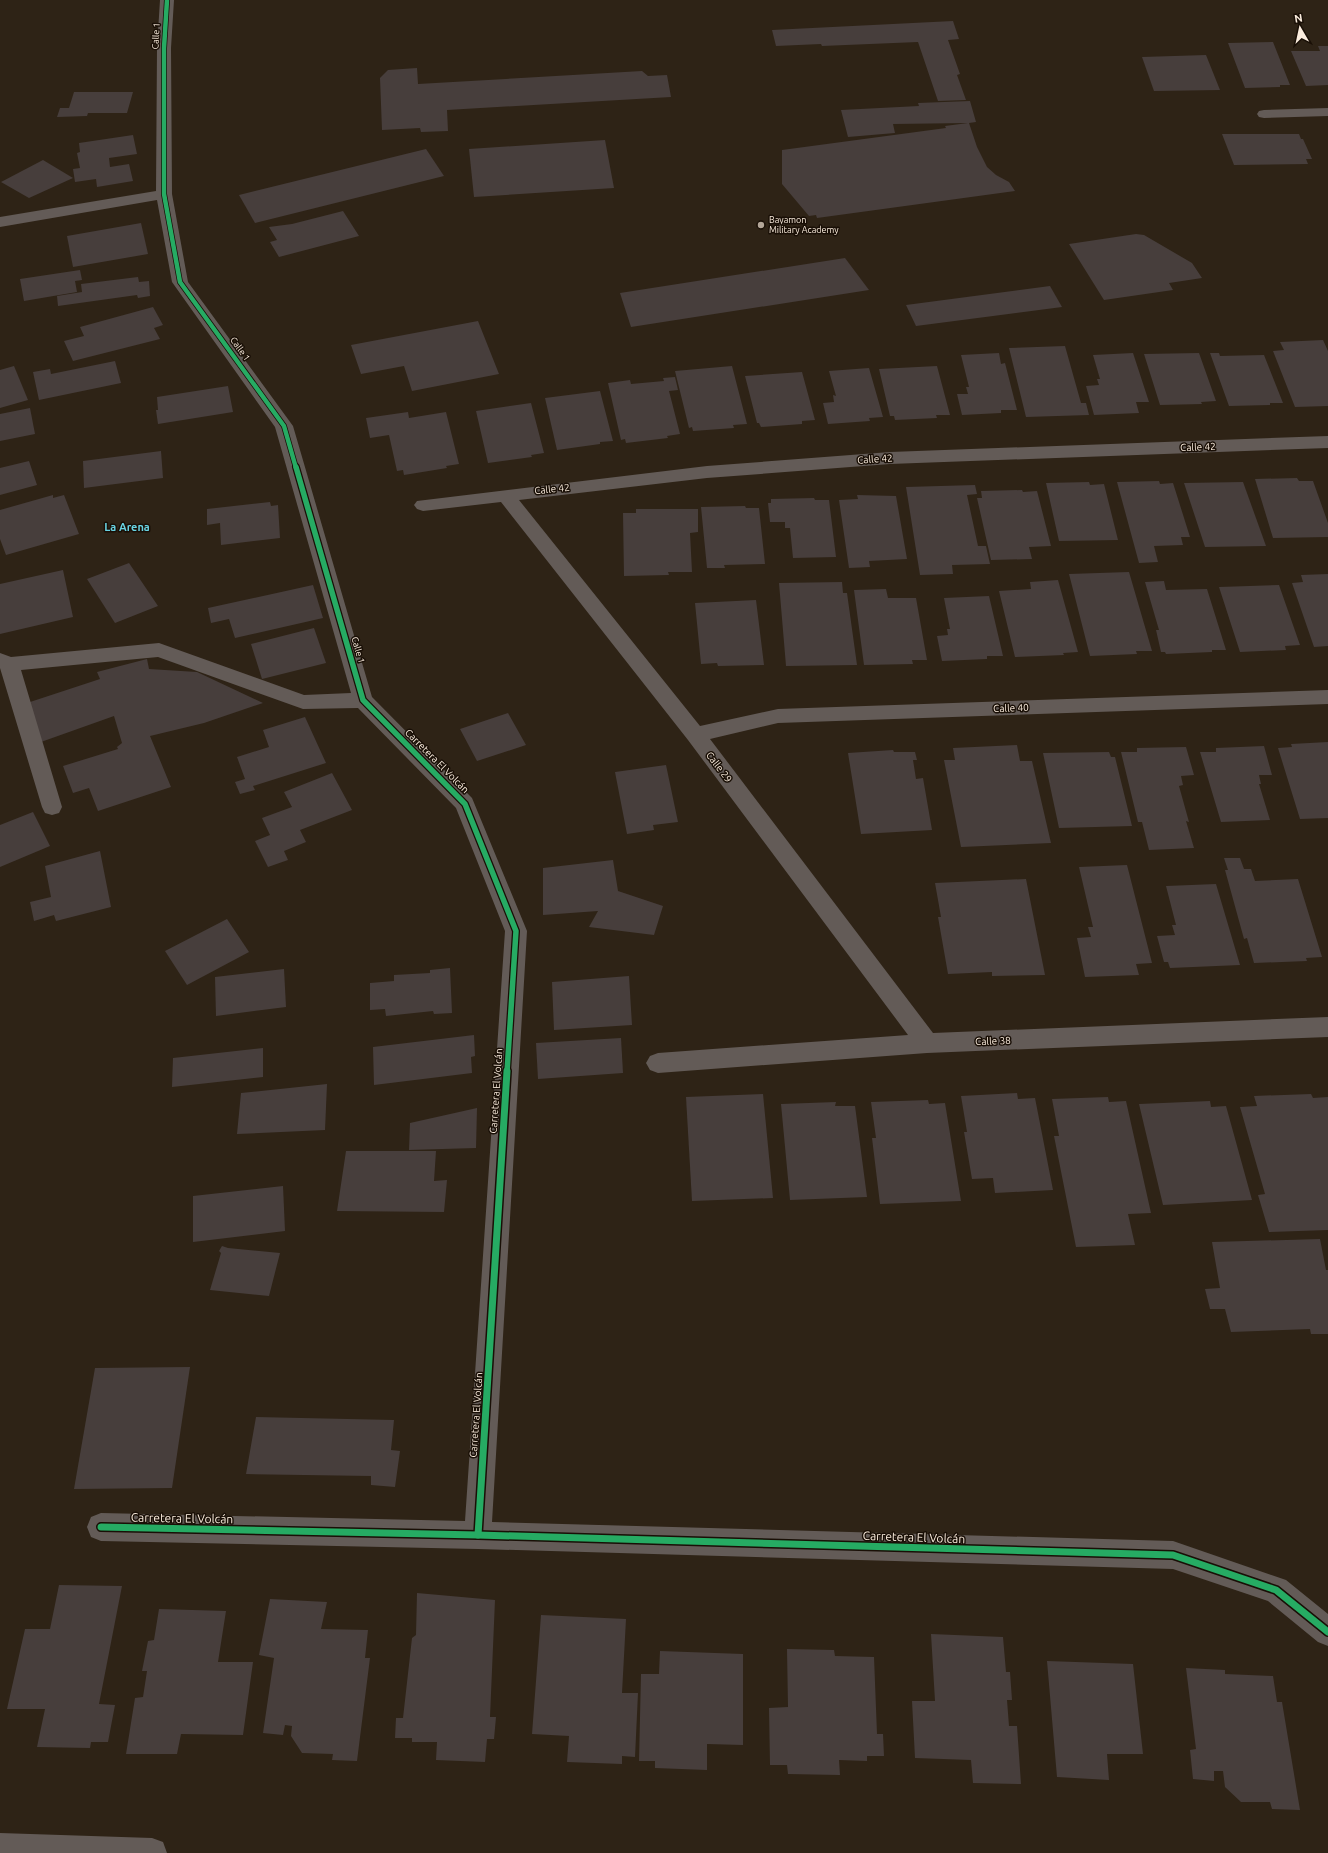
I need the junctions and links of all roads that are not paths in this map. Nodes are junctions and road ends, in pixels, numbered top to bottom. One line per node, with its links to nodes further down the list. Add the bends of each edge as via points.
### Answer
1 (167, 0): 4 (street, Calle 1, via 164,48)
2 (1328, 112): 3 (street)
3 (1264, 114)
4 (164, 194): 5 (street); 11 (street, Calle 1, via 180,282 284,426)
5 (0, 222)
6 (1328, 442): 7 (street, Calle 42, via 882,459 707,472)
7 (505, 495): 8 (street, Calle 42); 12 (street, Calle 29)
8 (423, 505)
9 (4, 662): 11 (street, via 159,650 303,702); 13 (street)
10 (1328, 697): 12 (street, Calle 40, via 778,716)
11 (363, 700): 18 (street, Carretera El Volcán, via 465,804 516,931)
12 (695, 735): 15 (street, Calle 29)
13 (52, 807)
14 (1328, 1027): 15 (street, Calle 38)
15 (927, 1043): 16 (street, Calle 38)
16 (658, 1063)
17 (100, 1527): 18 (street, Carretera El Volcán)
18 (478, 1535): 19 (street, Carretera El Volcán, via 1173,1556 1276,1590)
19 (1328, 1632)
20 (0, 1848): 21 (street)
21 (152, 1853)

